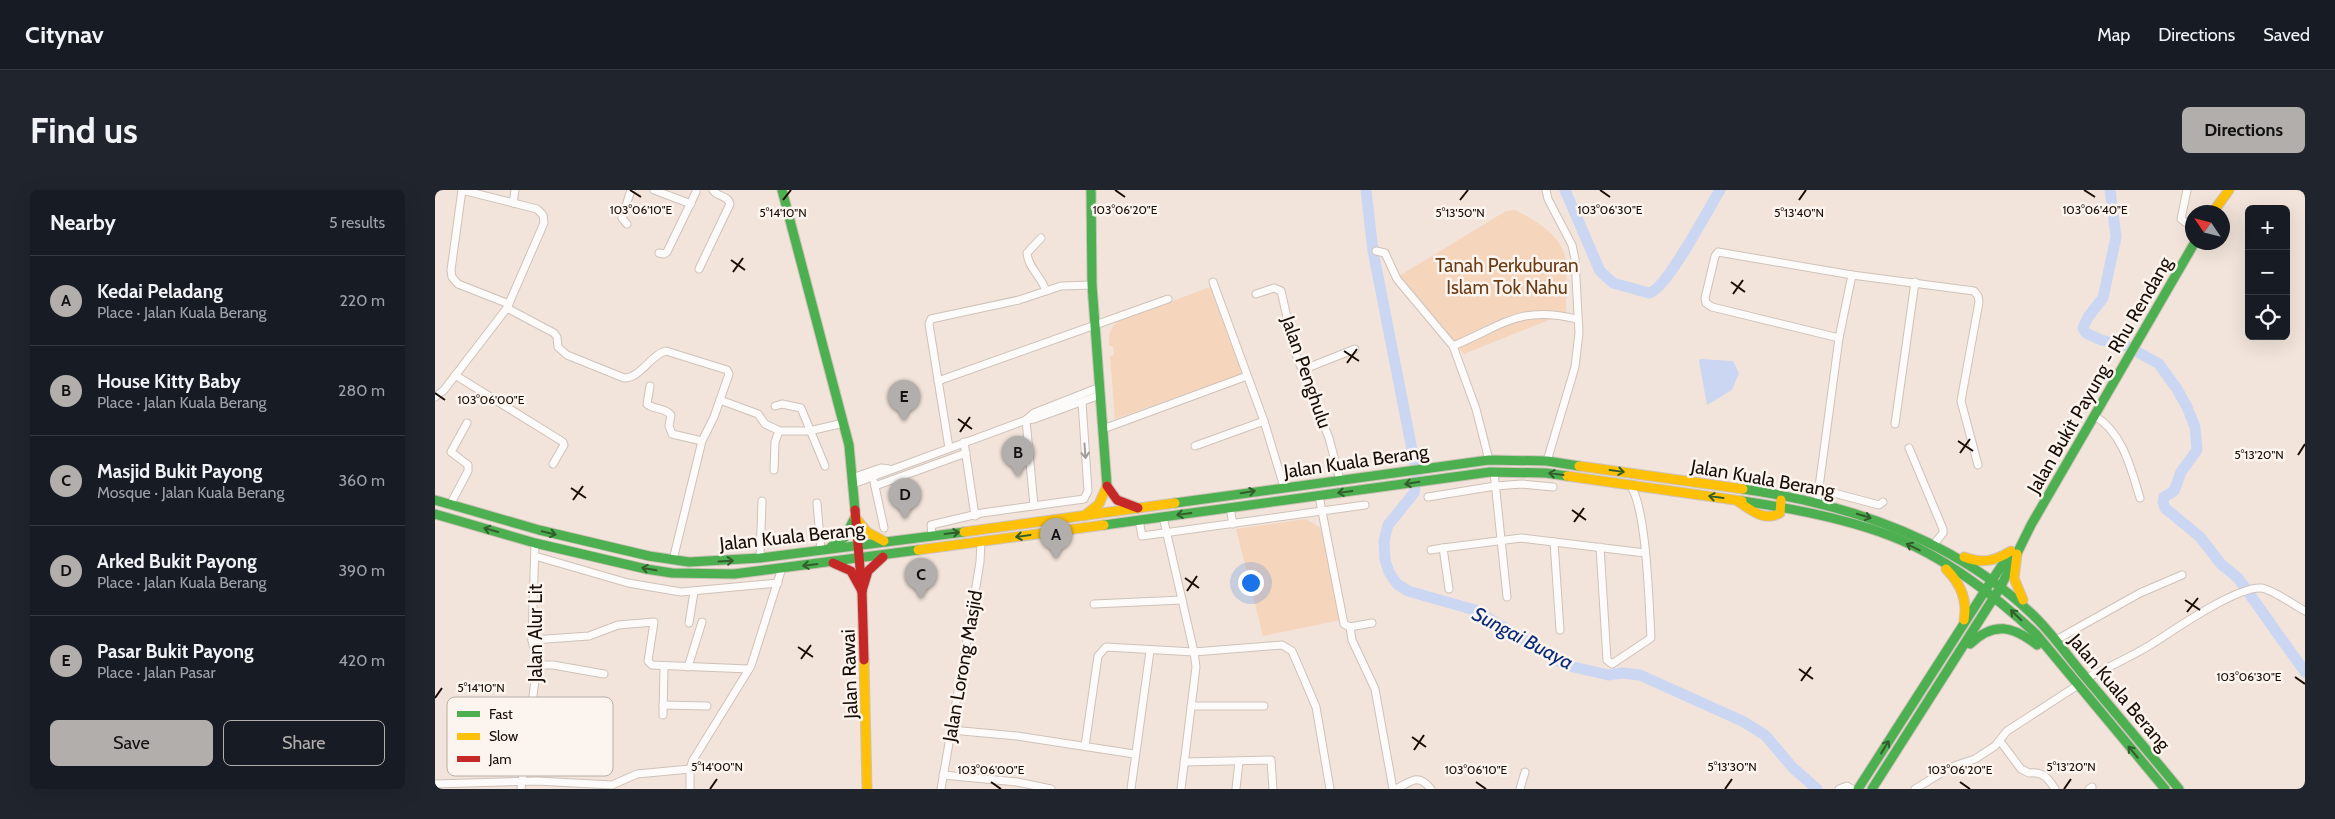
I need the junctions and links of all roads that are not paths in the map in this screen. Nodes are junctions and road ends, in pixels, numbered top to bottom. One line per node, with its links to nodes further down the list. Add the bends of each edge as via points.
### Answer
1 (462, 190): 12 (street); 29 (street, via 452,277 458,284)
2 (515, 190): 12 (street)
3 (631, 190): 16 (street, via 622,218)
4 (654, 190): 13 (street)
5 (713, 190): 21 (street, via 727,198 730,204)
6 (783, 190): 49 (main road, Jalan Rawai)
7 (1091, 190): 25 (main road)
8 (1546, 190): 30 (street, via 1572,245)
9 (2187, 190): 15 (street, via 2181,219)
10 (2229, 190): 14 (main road)
11 (696, 192): 13 (street)
12 (513, 203): 29 (street, via 537,209 544,218)
13 (691, 204): 20 (street, via 667,252)
14 (2218, 205)
15 (2185, 222)
16 (627, 224)
17 (1041, 238): 26 (street, via 1027,253 1028,261 1043,281)
18 (2190, 250): 45 (main road, Jalan Bukit Payung - Rhu Rendang)
19 (1376, 251): 33 (street, via 1385,253 1397,279)
20 (659, 253)
21 (699, 269)
22 (1852, 275): 24 (street); 32 (street); 32 (street, via 1718,252 1705,298 1711,307)
23 (1213, 282): 37 (street)
24 (1915, 282): 50 (street); 63 (street, via 1974,291 1978,296 1961,401)
25 (1092, 286): 26 (street, via 1061,286); 31 (main road)
26 (1046, 291): 38 (street, via 931,319 929,324)
27 (1256, 294): 35 (street, Jalan Penghulu, via 1274,288 1281,292)
28 (1167, 299): 31 (street)
29 (508, 306): 36 (street); 42 (street, via 554,333 558,347 565,353 625,378 631,378 659,353 666,351 727,370 729,374)
30 (1577, 319): 33 (street, via 1559,314 1528,314 1507,320); 61 (street, via 1577,356)
31 (1095, 326): 38 (street); 40 (main road)
32 (1839, 338): 77 (street)
33 (1453, 346): 60 (street, via 1476,409)
34 (1355, 349): 35 (street)
35 (1302, 370): 69 (street, Jalan Penghulu, via 1329,438)
36 (455, 375): 41 (street); 62 (street, via 563,442)
37 (1247, 376): 47 (street); 51 (street)
38 (938, 382): 57 (street)
39 (650, 386): 54 (street, via 647,404 669,412 669,431)
40 (1100, 391): 43 (street); 46 (street, via 1035,413); 51 (main road)
41 (435, 397)
42 (720, 400): 52 (street, via 758,414 765,424); 54 (street)
43 (1082, 402): 46 (street); 91 (street, one-way to 91, via 1087,496 1081,500)
44 (775, 406): 53 (street, via 782,404 801,408)
45 (2095, 416): 82 (street, via 2107,425 2119,442); 119 (main road, Jalan Bukit Payung - Rhu Rendang)
46 (1026, 420): 55 (street); 91 (street)
47 (1263, 420): 56 (street); 75 (street)
48 (467, 423): 89 (street, via 451,452 467,465 468,471)
49 (844, 423): 53 (street); 70 (main road, Jalan Rawai)
50 (1895, 424)
51 (1103, 429): 73 (main road)
52 (779, 431): 53 (street); 66 (street, via 775,442)
53 (809, 431): 64 (street)
54 (702, 441): 126 (street)
55 (964, 442): 57 (street); 59 (street)
56 (1195, 446)
57 (949, 448): 65 (street)
58 (1909, 448): 112 (street, via 1943,529)
59 (966, 454): 72 (street); 98 (street)
60 (1489, 460): 61 (main road, Jalan Kuala Berang); 69 (main road, Jalan Kuala Berang)
61 (1547, 461): 78 (main road, Jalan Kuala Berang, one-way to 78)
62 (553, 464)
63 (1978, 465)
64 (825, 466)
65 (889, 469): 68 (street); 70 (street, via 881,468)
66 (774, 470)
67 (1494, 472): 71 (main road, Jalan Kuala Berang, one-way to 67, via 1546,473); 74 (street); 80 (main road, Jalan Kuala Berang, one-way to 80)
68 (873, 476): 70 (street); 72 (street)
69 (1340, 480): 75 (main road, Jalan Kuala Berang)
70 (853, 481): 99 (main road, Jalan Rawai)
71 (1629, 485): 83 (main road, Jalan Kuala Berang, one-way to 71); 120 (street, via 1636,498)
72 (875, 486): 104 (street)
73 (1107, 486): 95 (main road, via 1117,500); 101 (main road, via 1100,504)
74 (1495, 486): 76 (street, via 1523,484); 81 (street); 107 (street)
75 (1284, 487): 95 (main road, Jalan Kuala Berang, one-way to 75)
76 (1553, 488)
77 (1819, 489): 79 (street); 87 (street)
78 (1774, 493): 87 (main road, Jalan Kuala Berang); 92 (main road, via 1781,500)
79 (1838, 494): 88 (street, via 1879,505); 93 (street)
80 (1319, 496): 94 (main road, Jalan Kuala Berang); 96 (street)
81 (1429, 497)
82 (2140, 498)
83 (1734, 499): 92 (main road, Jalan Kuala Berang); 92 (main road, via 1769,518 1775,517)
84 (435, 500): 89 (main road, Jalan Kuala Berang)
85 (762, 501): 124 (street)
86 (817, 502): 116 (street)
87 (1817, 502): 93 (main road, Jalan Kuala Berang)
88 (1883, 502)
89 (450, 505): 126 (main road, Jalan Kuala Berang, one-way to 126, via 539,530)
90 (1365, 505): 96 (street)
91 (1034, 506): 98 (street)
92 (1782, 507): 122 (main road, Jalan Kuala Berang, one-way to 92, via 1868,528)
93 (1835, 507): 112 (main road, Jalan Kuala Berang, one-way to 112)
94 (1230, 508): 100 (main road, Jalan Kuala Berang, one-way to 100); 103 (street)
95 (1141, 509): 101 (main road, Jalan Kuala Berang)
96 (1322, 511): 103 (street); 147 (street, via 1344,624)
97 (435, 514): 111 (main road, Jalan Kuala Berang, one-way to 97)
98 (975, 516): 106 (street, via 931,525)
99 (855, 517): 108 (main road, via 870,536); 113 (main road, Jalan Rawai); 116 (main road, via 845,537)
100 (1163, 517): 102 (main road, Jalan Kuala Berang); 105 (street)
101 (1079, 518): 106 (main road, Jalan Kuala Berang, one-way to 101)
102 (1139, 520): 105 (street, via 1142,536); 109 (main road, Jalan Kuala Berang, one-way to 109)
103 (1233, 524): 105 (street)
104 (885, 528)
105 (1167, 533): 140 (street)
106 (932, 536): 108 (main road, Jalan Kuala Berang)
107 (1501, 539): 110 (street); 115 (street); 138 (street)
108 (886, 542): 113 (main road, Jalan Kuala Berang)
109 (981, 542): 121 (main road, Jalan Kuala Berang); 169 (street, Jalan Lorong Masjid, via 979,572)
110 (1554, 542): 114 (street); 149 (street)
111 (535, 543): 118 (main road, Jalan Kuala Berang); 123 (street, Jalan Alur Lit)
112 (1934, 544): 119 (main road, via 1974,561 1994,561); 131 (main road, Jalan Kuala Berang)
113 (857, 545): 116 (main road, Jalan Kuala Berang); 125 (main road, Jalan Rawai)
114 (1600, 547): 120 (street); 120 (street, via 1607,660 1612,664 1651,638)
115 (1443, 548): 117 (street); 134 (street)
116 (824, 550): 124 (main road, Jalan Kuala Berang)
117 (1431, 550)
118 (574, 552): 128 (street); 129 (main road, Jalan Kuala Berang, one-way to 118, via 688,575)
119 (2014, 552): 131 (main road); 133 (main road); 143 (main road, via 2014,583)
120 (1645, 553)
121 (888, 554): 125 (main road, Jalan Kuala Berang); 135 (main road, via 869,568)
122 (1928, 555): 136 (main road, Jalan Kuala Berang); 148 (main road, via 1953,576 1962,590 1966,613)
123 (535, 556): 128 (street); 150 (street, Jalan Alur Lit)
124 (760, 558): 126 (main road, Jalan Kuala Berang, one-way to 124, via 718,562)
125 (859, 558): 127 (main road, Jalan Kuala Berang); 135 (main road, Jalan Rawai)
126 (673, 560)
127 (829, 562): 129 (main road, Jalan Kuala Berang, one-way to 129); 135 (main road, via 851,571)
128 (570, 566): 137 (street, via 628,583)
129 (782, 568): 132 (street)
130 (2182, 575): 151 (street, via 2140,593)
131 (1992, 580): 133 (main road, Jalan Kuala Berang); 136 (main road)
132 (778, 584): 137 (street); 157 (street)
133 (2001, 586): 139 (main road); 143 (main road, Jalan Kuala Berang)
134 (1449, 589)
135 (862, 590): 183 (main road, Jalan Rawai)
136 (1985, 590): 139 (main road, Jalan Kuala Berang); 148 (main road)
137 (694, 592): 145 (street)
138 (1507, 597)
139 (1995, 597): 159 (main road, Jalan Kuala Berang, one-way to 139, via 2036,634); 162 (main road)
140 (1182, 600): 141 (street); 153 (street)
141 (1094, 604)
142 (2305, 611): 160 (street, via 2265,589 2253,590 2179,625)
143 (2035, 616): 151 (main road, Jalan Kuala Berang)
144 (702, 622): 156 (street)
145 (689, 623)
146 (1372, 623): 147 (street)
147 (1350, 627): 191 (street, via 1375,689)
148 (1961, 627): 196 (main road, one-way to 148)
149 (1560, 630)
150 (532, 640): 154 (street, Jalan Alur Lit); 155 (street, via 589,636 618,625 654,622 648,661)
151 (2056, 640): 160 (main road, Jalan Kuala Berang)
152 (1150, 650): 153 (street); 171 (street, via 1109,647 1099,652); 172 (street)
153 (1194, 652): 166 (street, via 1196,667); 190 (street, via 1282,645 1290,649 1317,707)
154 (537, 665): 158 (street); 163 (street, Jalan Alur Lit)
155 (664, 667): 156 (street); 164 (street)
156 (688, 667): 157 (street)
157 (749, 669): 175 (street, via 699,749)
158 (604, 674)
159 (2069, 674): 161 (main road, Jalan Kuala Berang); 162 (main road, via 2022,633 2005,628 1994,629 1976,637)
160 (2087, 678): 201 (main road, Jalan Kuala Berang)
161 (2078, 685): 170 (street, via 2007,731); 200 (main road, Jalan Kuala Berang, one-way to 161)
162 (1935, 691): 197 (main road)
163 (534, 697)
164 (663, 705): 165 (street); 168 (street)
165 (707, 706)
166 (1191, 706): 167 (street); 174 (street)
167 (1264, 706)
168 (663, 715)
169 (951, 730): 171 (street); 177 (street, Jalan Lorong Masjid)
170 (2000, 741): 198 (street, via 1975,759 1951,767); 199 (street, via 2021,769 2046,776)
171 (1085, 746): 172 (street)
172 (1135, 754): 186 (street)
173 (1239, 761): 174 (street); 188 (street); 189 (street, via 1271,760)
174 (1184, 762): 187 (street)
175 (690, 770): 181 (street, via 637,774 616,784); 182 (street)
176 (1525, 772): 194 (street)
177 (943, 775): 184 (street, Jalan Lorong Masjid); 185 (street, via 1017,782)
178 (435, 784): 180 (street)
179 (521, 785): 180 (street); 181 (street)
180 (457, 787)
181 (597, 787)
182 (690, 789)
183 (867, 789)
184 (941, 789)
185 (1051, 789)
186 (1131, 789)
187 (1181, 789)
188 (1236, 789)
189 (1273, 789)
190 (1331, 789)
191 (1393, 789)
192 (1397, 789): 193 (street, via 1415,780 1422,780)
193 (1431, 789)
194 (1520, 789)
195 (1839, 789): 196 (street, via 1847,786)
196 (1856, 789)
197 (1872, 789)
198 (1915, 789)
199 (2055, 789)
200 (2165, 789)
201 (2179, 789)

